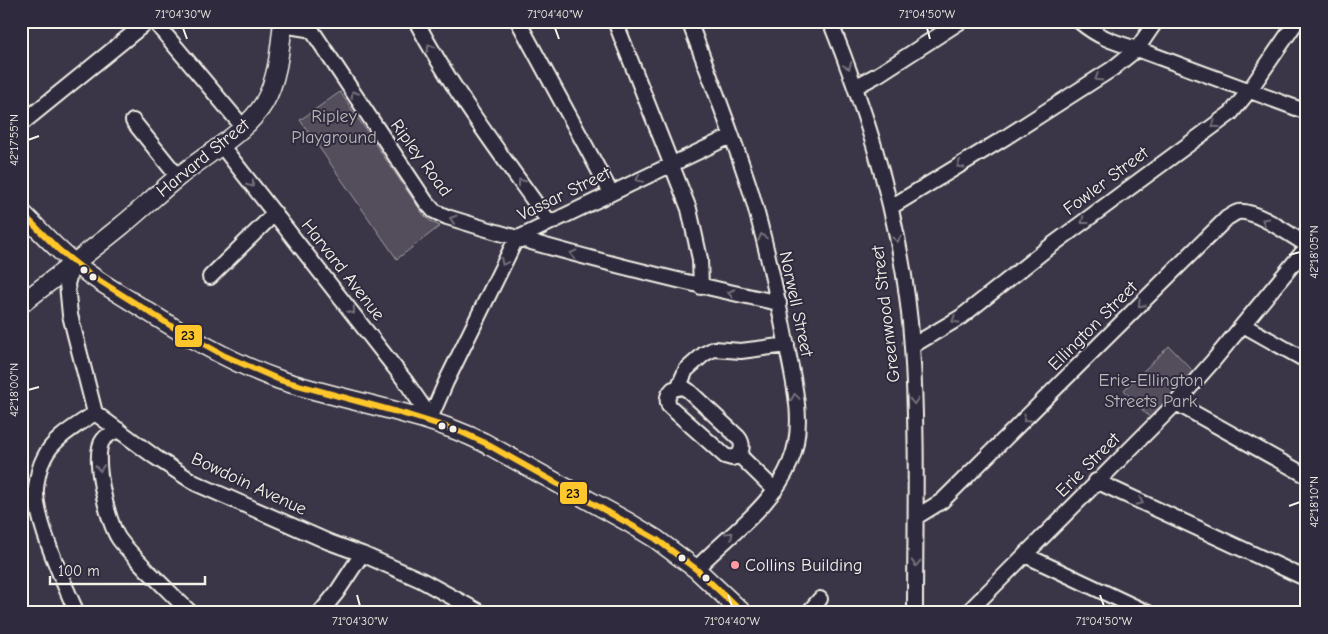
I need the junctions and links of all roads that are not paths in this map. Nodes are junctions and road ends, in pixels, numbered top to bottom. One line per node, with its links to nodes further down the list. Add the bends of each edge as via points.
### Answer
1 (148, 21): 18 (street)
2 (154, 21): 19 (street)
3 (416, 21): 28 (street, one-way to 3, via 465,102)
4 (518, 21): 24 (street)
5 (615, 21): 22 (street)
6 (689, 21): 20 (street, Norwell Street)
7 (830, 21): 14 (street, Greenwood Street, one-way to 14)
8 (961, 21): 14 (street)
9 (1079, 21): 13 (street, via 1108,41)
10 (1156, 21): 13 (street)
11 (1297, 21): 15 (street, Fowler Street)
12 (283, 23): 19 (main road, Harvard Street, via 271,88 264,104); 29 (street, Ripley Road, one-way to 12, via 434,211 313,32)
13 (1136, 49): 15 (street); 25 (street, one-way to 25, via 1112,69)
14 (855, 87): 25 (street, Greenwood Street)
15 (1250, 91): 16 (street); 38 (street, Fowler Street, one-way to 38, via 1231,113 960,317)
16 (1307, 112)
17 (133, 121): 23 (street)
18 (21, 124)
19 (242, 127): 21 (main road, Harvard Street)
20 (731, 136): 22 (street, Vassar Street); 35 (street, Norwell Street, one-way to 20, via 750,192)
21 (221, 145): 23 (main road, Harvard Street); 27 (street, Harvard Avenue, one-way to 27)
22 (672, 164): 24 (street, Vassar Street, one-way to 24); 33 (street, via 698,244)
23 (178, 177): 31 (main road, Harvard Street)
24 (611, 193): 28 (street, Vassar Street)
25 (891, 207): 38 (street, Greenwood Street, one-way to 38)
26 (21, 212): 31 (main road)
27 (275, 213): 32 (street); 43 (street, Harvard Avenue, one-way to 43, via 406,382)
28 (549, 222): 29 (street, Vassar Street)
29 (516, 239): 33 (street, Ripley Road, one-way to 29); 43 (street, Vassar Street, one-way to 43, via 446,382)
30 (1307, 246): 36 (street, Erie Street); 49 (street, Ellington Street, one-way to 49, via 1245,212 1236,212 1227,218 942,501)
31 (73, 263): 34 (main road, Harvard Street); 42 (street, via 67,284 70,315); 43 (main road, via 162,321 241,365 290,383)
32 (210, 277)
33 (701, 287): 35 (street, Ripley Road, one-way to 33)
34 (21, 304)
35 (779, 304): 37 (street, Norwell Street)
36 (1243, 325): 39 (street); 41 (street, Erie Street)
37 (786, 345): 40 (street, via 741,351 714,349 686,370); 48 (street, Norwell Street, one-way to 37, via 791,461 798,420)
38 (912, 346): 49 (street, Greenwood Street, one-way to 49)
39 (1307, 361)
40 (678, 388): 45 (street, via 689,391 742,441); 45 (street, via 673,388 668,394 669,406 725,456)
41 (1176, 403): 46 (street); 47 (street, Erie Street)
42 (96, 413): 44 (street, Bowdoin Avenue); 55 (street, via 54,445 44,458 36,489 44,529)
43 (430, 422): 52 (main road, via 483,442 628,522)
44 (119, 430): 50 (street, Bowdoin Avenue, via 195,483); 56 (street, one-way to 56, via 102,440 99,449 103,493 113,528 132,555)
45 (739, 455): 48 (street)
46 (1307, 476)
47 (1096, 481): 51 (street, Erie Street); 53 (street, one-way to 53)
48 (775, 490): 52 (street, Norwell Street, one-way to 48)
49 (916, 517): 61 (street, Greenwood Street, one-way to 61)
50 (362, 554): 57 (street); 58 (street, Bowdoin Avenue, via 421,580)
51 (1024, 555): 62 (street, Erie Street); 63 (street)
52 (696, 569): 59 (main road)
53 (1307, 580)
54 (820, 599): 60 (street)
55 (77, 613)
56 (191, 613)
57 (320, 613)
58 (481, 613)
59 (743, 613)
60 (808, 613)
61 (915, 613)
62 (967, 613)
63 (1148, 613)

